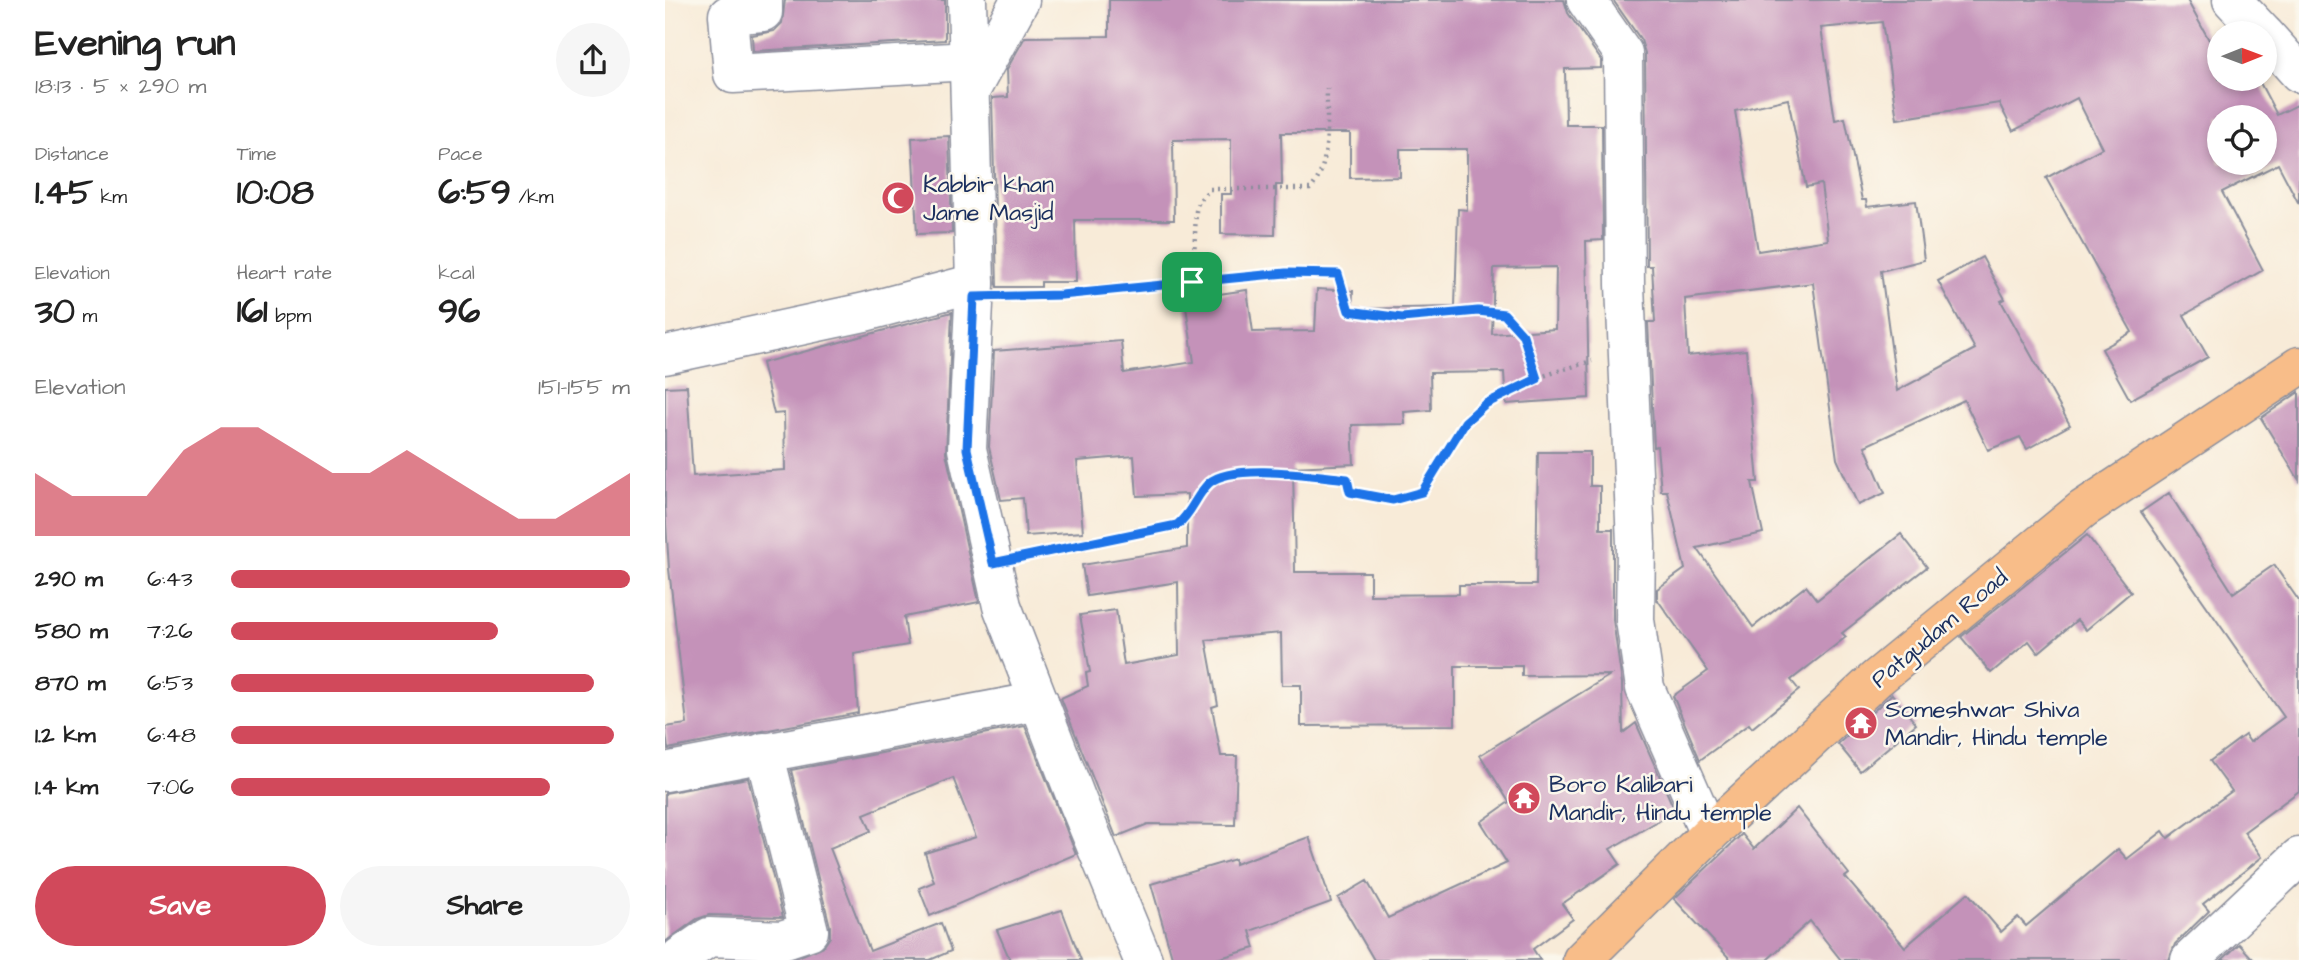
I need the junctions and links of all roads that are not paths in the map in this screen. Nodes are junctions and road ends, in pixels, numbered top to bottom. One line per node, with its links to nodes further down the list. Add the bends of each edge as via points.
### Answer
1 (763, 0): 9 (street, via 763,12 728,15 733,74)
2 (968, 0): 9 (street)
3 (1020, 0): 9 (street)
4 (1586, 0): 16 (street, via 1623,53 1635,620 1645,688)
5 (2232, 0): 6 (street)
6 (2252, 21)
7 (2277, 49): 8 (street)
8 (2299, 74)
9 (971, 75): 10 (street)
10 (975, 290): 11 (street); 13 (street, via 967,449 1002,606)
11 (665, 355)
12 (2299, 366): 16 (main road, Patgudam Road, via 2083,509 1876,679)
13 (1039, 701): 14 (street); 19 (street)
14 (764, 752): 15 (street); 18 (street, via 809,931 782,940 709,937)
15 (665, 772)
16 (1709, 834): 20 (main road, Patgudam Road)
17 (2299, 857): 21 (street)
18 (681, 960)
19 (1143, 960)
20 (1582, 960)
21 (2190, 960)

